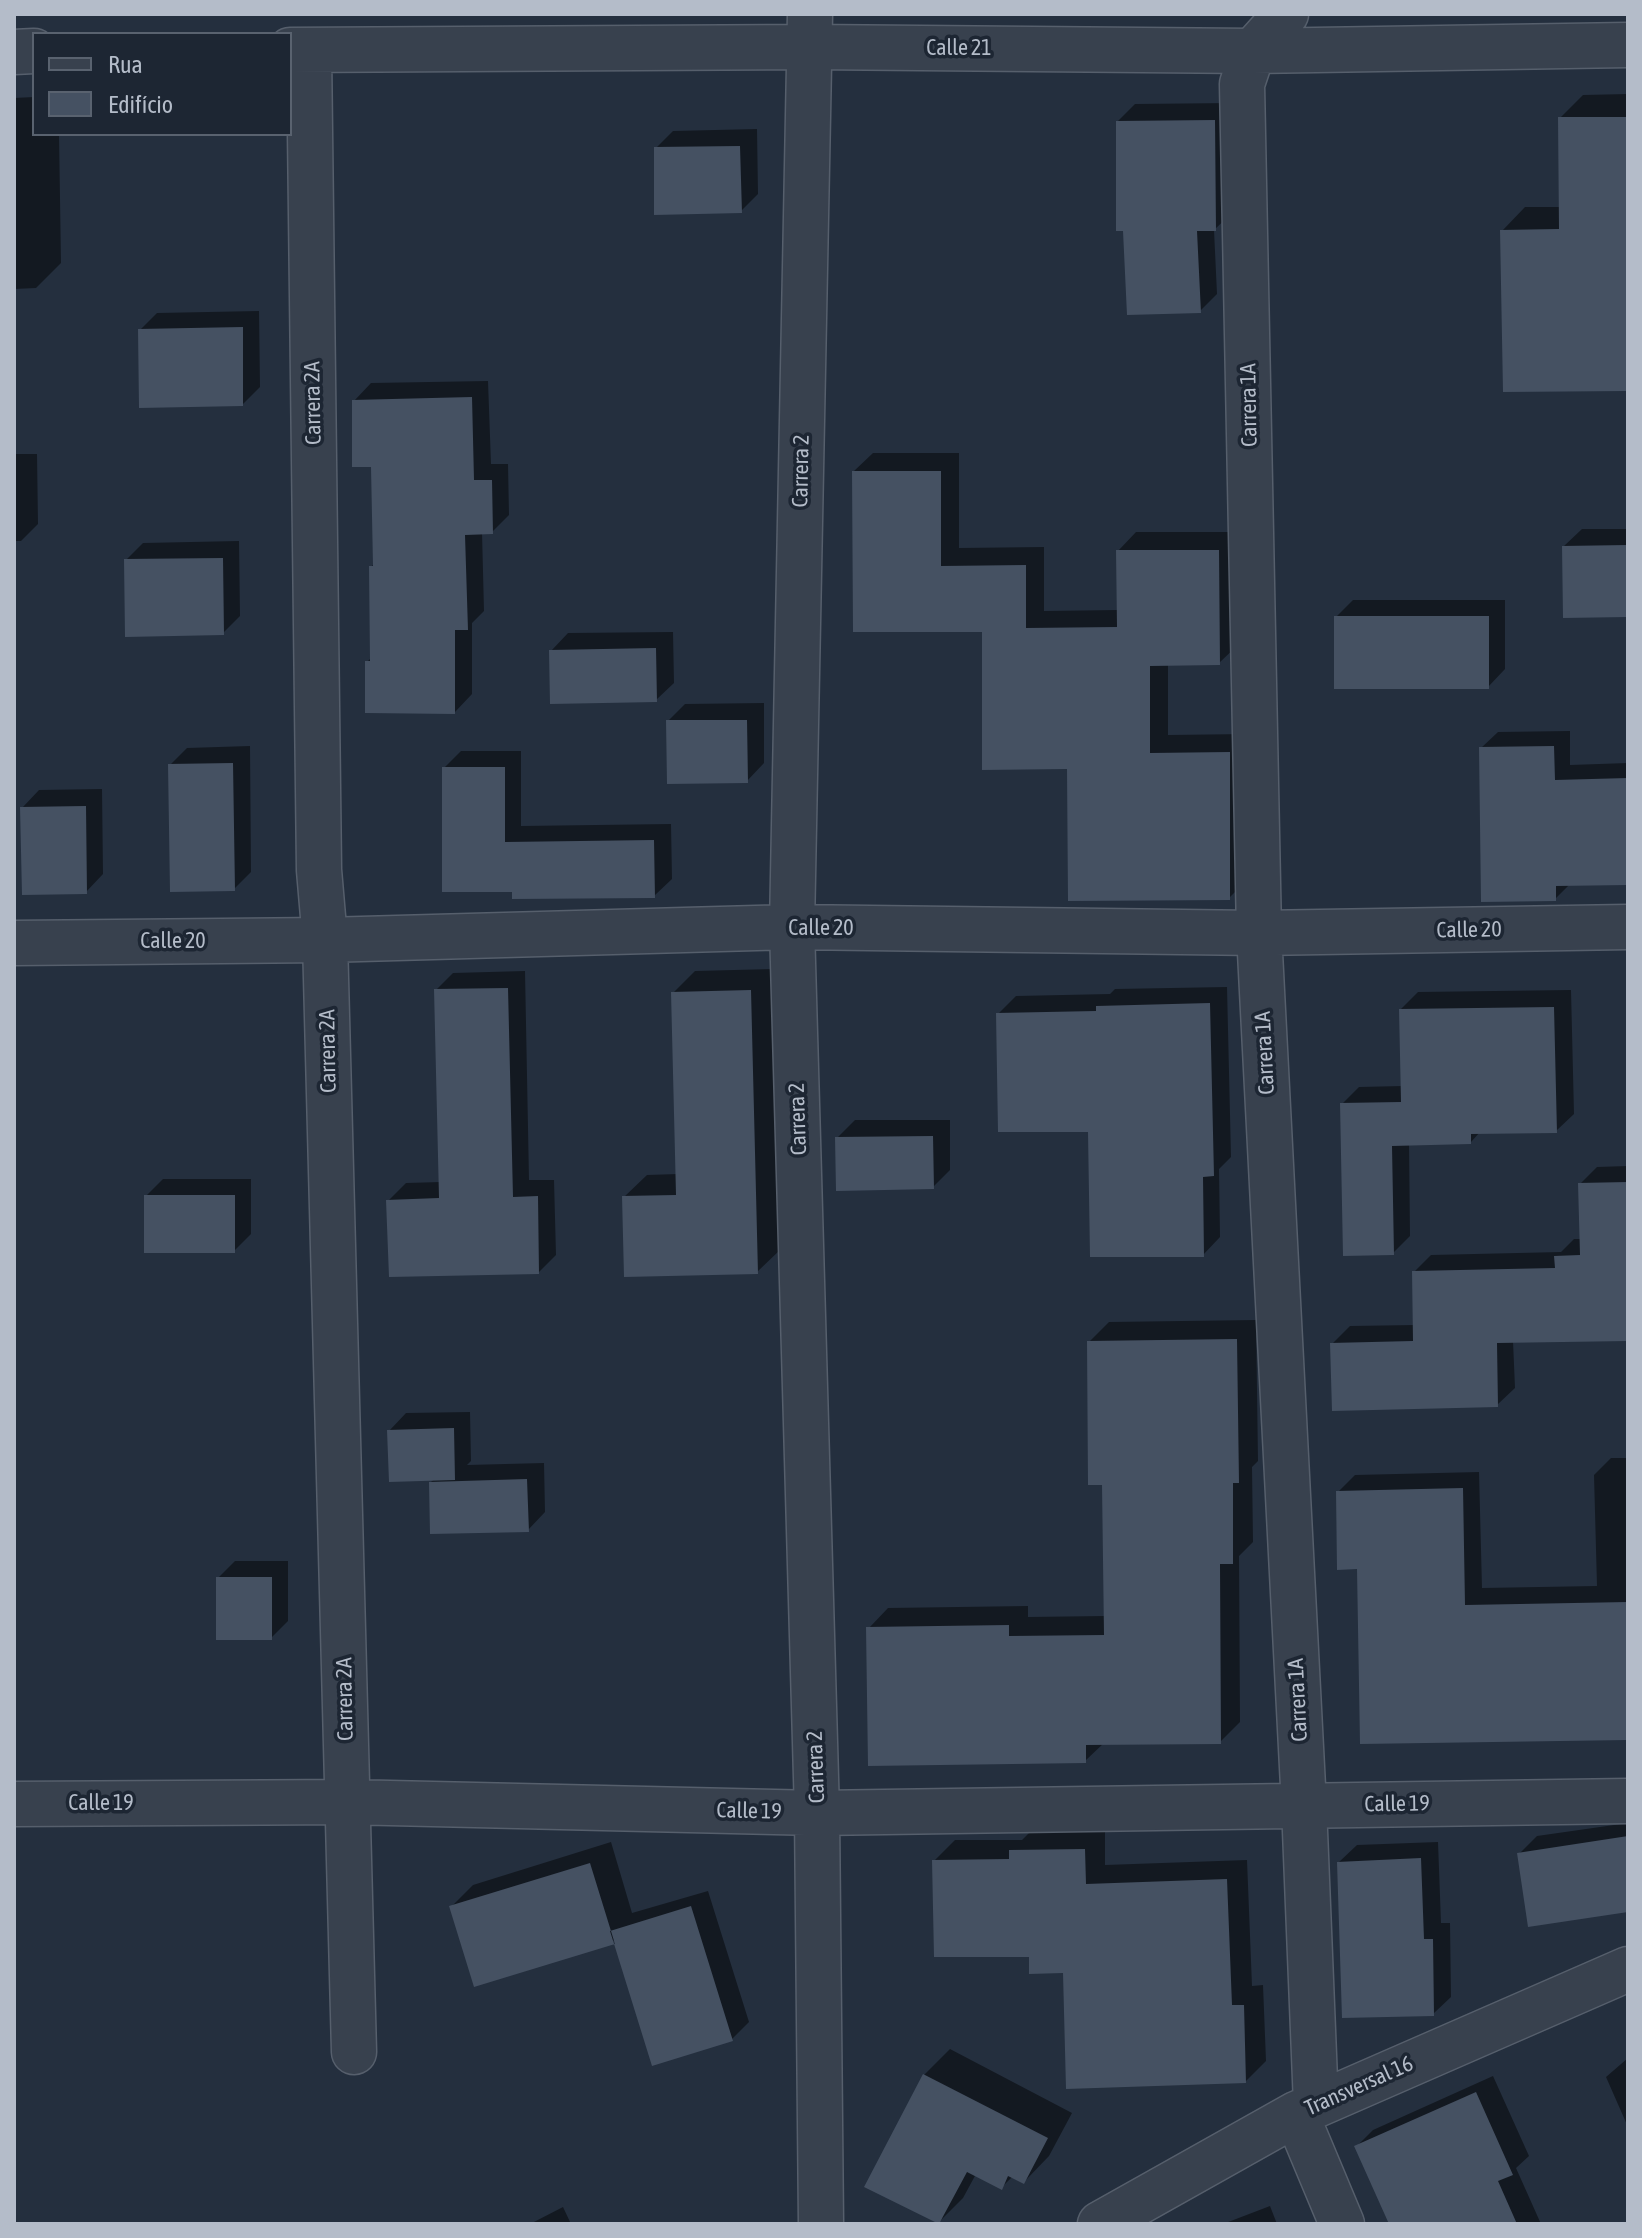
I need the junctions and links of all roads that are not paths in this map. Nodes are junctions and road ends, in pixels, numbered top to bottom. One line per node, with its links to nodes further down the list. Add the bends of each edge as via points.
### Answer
1 (1286, 14): 5 (street, Carrera 1A)
2 (810, 31): 4 (street, Calle 21); 5 (street, Calle 21); 6 (street, Carrera 2)
3 (1628, 45): 5 (street, Calle 21)
4 (300, 50): 9 (street, Carrera 2A, via 319,870)
5 (1253, 51): 8 (street, Carrera 1A, via 1242,84)
6 (792, 927): 8 (street, Calle 20); 9 (street, Calle 20); 15 (street, Carrera 2)
7 (1628, 927): 8 (street, Calle 20)
8 (1259, 933): 14 (street, Carrera 1A)
9 (325, 940): 10 (street, Calle 20); 12 (street, Carrera 2A)
10 (14, 943)
11 (1628, 1801): 14 (street, Calle 19)
12 (347, 1802): 13 (street, Calle 19); 15 (street, Calle 19); 17 (street, Carrera 2A)
13 (14, 1804)
14 (1304, 1806): 15 (street, Calle 19); 18 (street, Carrera 1A)
15 (817, 1813): 19 (street, Carrera 2)
16 (1628, 1969): 18 (street, Transversal 16)
17 (354, 2052)
18 (1306, 2110): 20 (street, Transversal 16); 21 (street)
19 (821, 2224)
20 (1100, 2224)
21 (1342, 2224)

